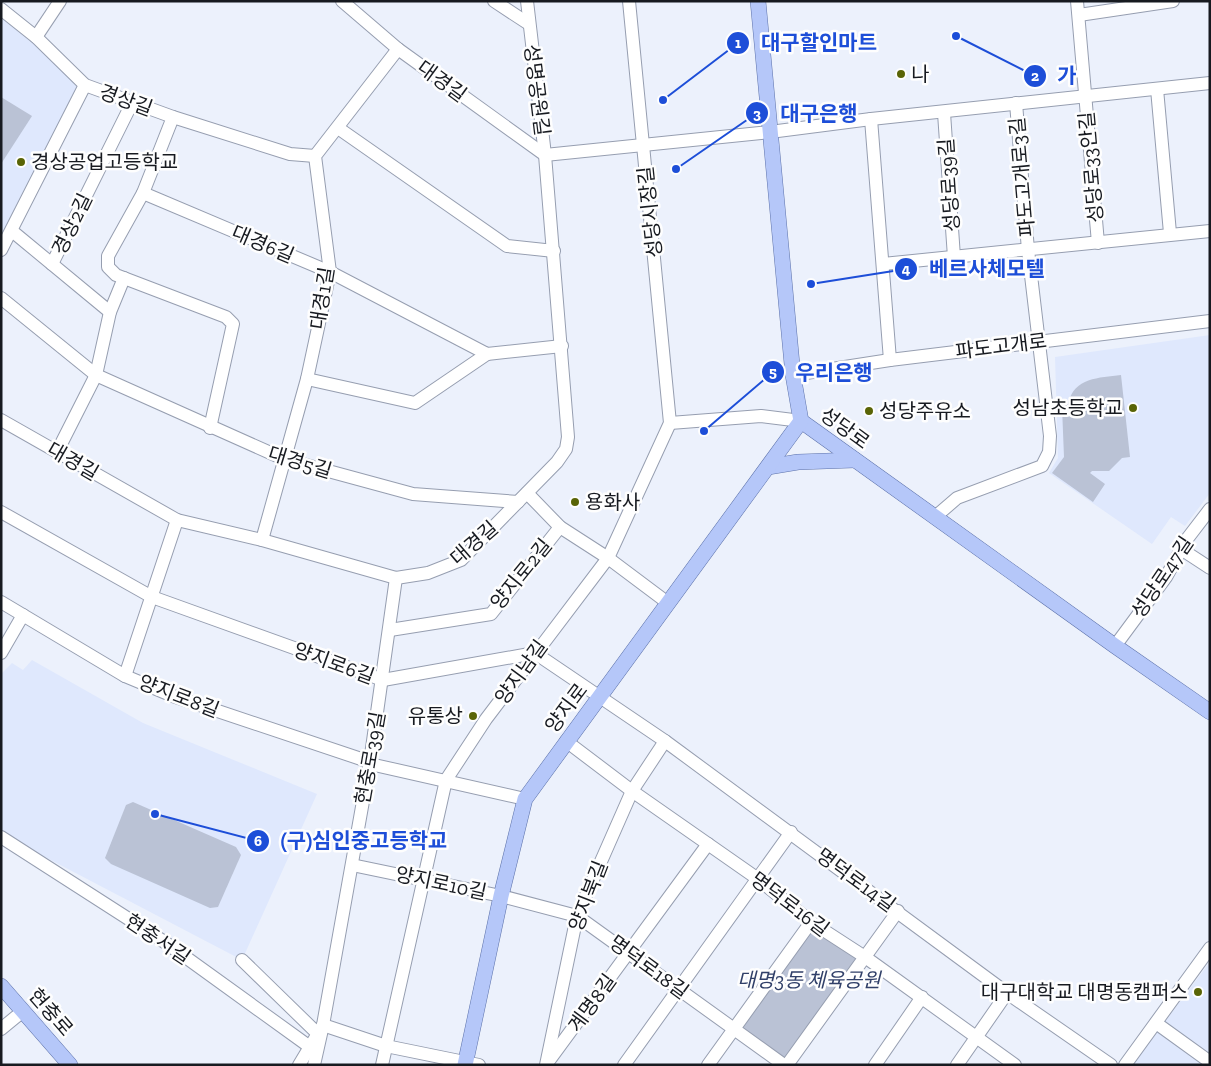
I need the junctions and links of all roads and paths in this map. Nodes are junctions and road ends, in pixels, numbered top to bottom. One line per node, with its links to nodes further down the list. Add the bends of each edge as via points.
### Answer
1 (60, 1): 12 (street)
2 (342, 1): 13 (street, 대경길)
3 (494, 1): 11 (street, 성명공원길)
4 (527, 1): 11 (street, 성명공원길)
5 (629, 1): 25 (street, 성당시장길)
6 (758, 1): 24 (main road, 성당로)
7 (1077, 1): 10 (street, 성당로33안길)
8 (1173, 1): 10 (street)
9 (1, 9): 12 (street)
10 (1079, 15): 17 (street, 성당로33안길)
11 (529, 24): 26 (street, 성명공원길)
12 (36, 37): 15 (street)
13 (398, 49): 23 (street); 26 (street, 대경길)
14 (1210, 83): 16 (street, 성당로39길)
15 (85, 85): 18 (street, 경상길); 29 (street, 경상길)
16 (1157, 89): 17 (street, 성당로39길); 31 (street)
17 (1086, 95): 19 (street, 성당로39길); 32 (street, 성당로33안길)
18 (132, 102): 21 (street, 경상길); 37 (street, 경상2길)
19 (1016, 103): 20 (street, 성당로39길); 34 (street, 파도고개로3길)
20 (944, 113): 22 (street, 성당로39길); 36 (street, 성당로39길)
21 (173, 117): 27 (street, 경상길, via 290,154); 28 (street)
22 (871, 119): 24 (street, 성당로39길); 38 (street)
23 (338, 128): 27 (street); 35 (street, via 507,246)
24 (770, 132): 25 (street); 49 (main road, 성당로)
25 (643, 146): 26 (street); 53 (street, 성당시장길)
26 (545, 155): 35 (street, 대경길)
27 (315, 156): 39 (street, 대경1길)
28 (143, 194): 39 (street, 대경6길); 40 (street, via 108,256 108,267)
29 (12, 231): 33 (street, 경상길); 37 (street, 경상2길)
30 (1210, 231): 31 (street)
31 (1170, 233): 32 (street)
32 (1098, 243): 34 (street)
33 (1, 250)
34 (1028, 250): 36 (street); 44 (street, 파도고개로3길)
35 (554, 252): 45 (street, 대경길)
36 (954, 258): 38 (street)
37 (52, 264): 42 (street, 경상2길)
38 (883, 264): 47 (street)
39 (330, 272): 46 (street, 대경6길); 50 (street, 대경1길)
40 (124, 278): 42 (street); 54 (street, via 226,317 233,324)
41 (1, 298): 48 (street, 대경5길)
42 (110, 312): 48 (street)
43 (1210, 321): 44 (street, 파도고개로)
44 (1038, 342): 47 (street, 파도고개로); 62 (street, 파도고개로3길, via 1050,436 1047,461 1042,466 957,498)
45 (562, 346): 46 (street); 59 (street, 대경길, via 566,449)
46 (487, 354): 50 (street, via 415,403)
47 (890, 360): 49 (street, 파도고개로)
48 (96, 375): 54 (street, 대경5길); 55 (street)
49 (793, 376): 52 (main road, 성당로)
50 (307, 379): 56 (street, 대경1길)
51 (1, 420): 55 (street, 대경길)
52 (801, 421): 53 (street, via 761,416); 57 (main road, 성당로); 58 (main road, 양지로)
53 (670, 423): 67 (street, 양지남길)
54 (210, 428): 56 (street, 대경5길)
55 (57, 452): 63 (street, 대경길)
56 (284, 459): 59 (street, 대경5길, via 413,494); 65 (street, 대경1길)
57 (856, 460): 58 (main road, via 798,462); 62 (main road, 성당로)
58 (768, 467): 72 (main road, 양지로)
59 (523, 498): 64 (street, 양지로2길); 69 (street, 대경길, via 461,560 428,573)
60 (1210, 509): 66 (street, 성당로47길)
61 (1, 512): 70 (street, 양지로6길)
62 (935, 517): 75 (main road, 성당로)
63 (177, 520): 65 (street, 대경길); 70 (street)
64 (560, 527): 67 (street, 양지로2길); 74 (street, 양지로2길, via 492,614)
65 (262, 540): 69 (street, 대경길)
66 (1181, 549): 68 (street); 75 (street, 성당로47길, via 1166,577)
67 (608, 558): 72 (street, 양지로2길); 77 (street, 양지남길)
68 (1210, 568)
69 (396, 578): 74 (street, 현충로39길)
70 (152, 597): 78 (street); 79 (street, 양지로6길)
71 (1, 602): 73 (street, 양지로8길)
72 (668, 603): 80 (main road, 양지로)
73 (23, 615): 76 (street); 78 (street, 양지로8길)
74 (390, 630): 79 (street, 현충로39길)
75 (1115, 646): 81 (main road, 성당로)
76 (1, 653)
77 (535, 653): 79 (street, 양지로6길); 80 (street); 85 (street, 양지남길)
78 (125, 676): 84 (street, 양지로8길, via 173,696)
79 (383, 680): 84 (street, 현충로39길)
80 (599, 697): 82 (main road, 양지로); 83 (street, 명덕로14길)
81 (1210, 712)
82 (566, 741): 86 (street, 명덕로16길); 87 (main road, 양지로)
83 (665, 742): 86 (street, 양지북길); 88 (street, 명덕로14길)
84 (370, 763): 85 (street, 양지로8길); 91 (street, 현충로39길)
85 (446, 780): 87 (street, 양지로8길); 92 (street, 양지남길)
86 (632, 790): 90 (street, 명덕로16길); 96 (street, 양지북길)
87 (525, 799): 94 (main road, 양지로)
88 (791, 832): 93 (street); 95 (street, 명덕로14길)
89 (1, 838): 113 (street, 현충서길, via 166,943)
90 (708, 844): 93 (street, 명덕로16길); 99 (street, 계명8길)
91 (352, 865): 92 (street, 양지로10길); 110 (street, 현충로39길)
92 (424, 879): 94 (street, 양지로10길); 112 (street, 양지남길)
93 (758, 879): 97 (street, 명덕로16길); 103 (street)
94 (501, 896): 96 (street, 명덕로18길); 115 (main road, 양지로)
95 (898, 911): 100 (street); 104 (street, 명덕로14길)
96 (577, 916): 99 (street, 명덕로18길); 120 (street, 양지북길)
97 (811, 922): 100 (street, 명덕로16길); 109 (street)
98 (1210, 948): 107 (street)
99 (629, 953): 103 (street, 명덕로18길); 120 (street, 계명8길)
100 (865, 957): 105 (street, 명덕로16길); 123 (street)
101 (242, 960): 110 (street)
102 (1, 986): 106 (main road, 현충로)
103 (679, 988): 109 (street, 명덕로18길); 121 (street)
104 (1007, 992): 111 (street); 127 (street, 명덕로14길)
105 (922, 997): 111 (street, 명덕로16길); 124 (street)
106 (23, 1011): 108 (street); 116 (main road, 현충로)
107 (1156, 1023): 114 (street); 128 (street)
108 (1, 1029)
109 (735, 1029): 122 (street); 123 (street, 명덕로18길)
110 (321, 1030): 112 (street); 113 (street, 현충로39길); 118 (street, 현충로39길)
111 (978, 1036): 125 (street); 126 (street, 명덕로16길)
112 (386, 1046): 115 (street); 119 (street, 양지남길)
113 (310, 1047): 117 (street, 현충로39길)
114 (1210, 1062)
115 (470, 1064)
116 (70, 1065)
117 (299, 1065)
118 (314, 1065)
119 (382, 1065)
120 (546, 1065)
121 (624, 1065)
122 (708, 1065)
123 (785, 1065)
124 (875, 1065)
125 (957, 1065)
126 (1016, 1065)
127 (1111, 1065)
128 (1125, 1065)

